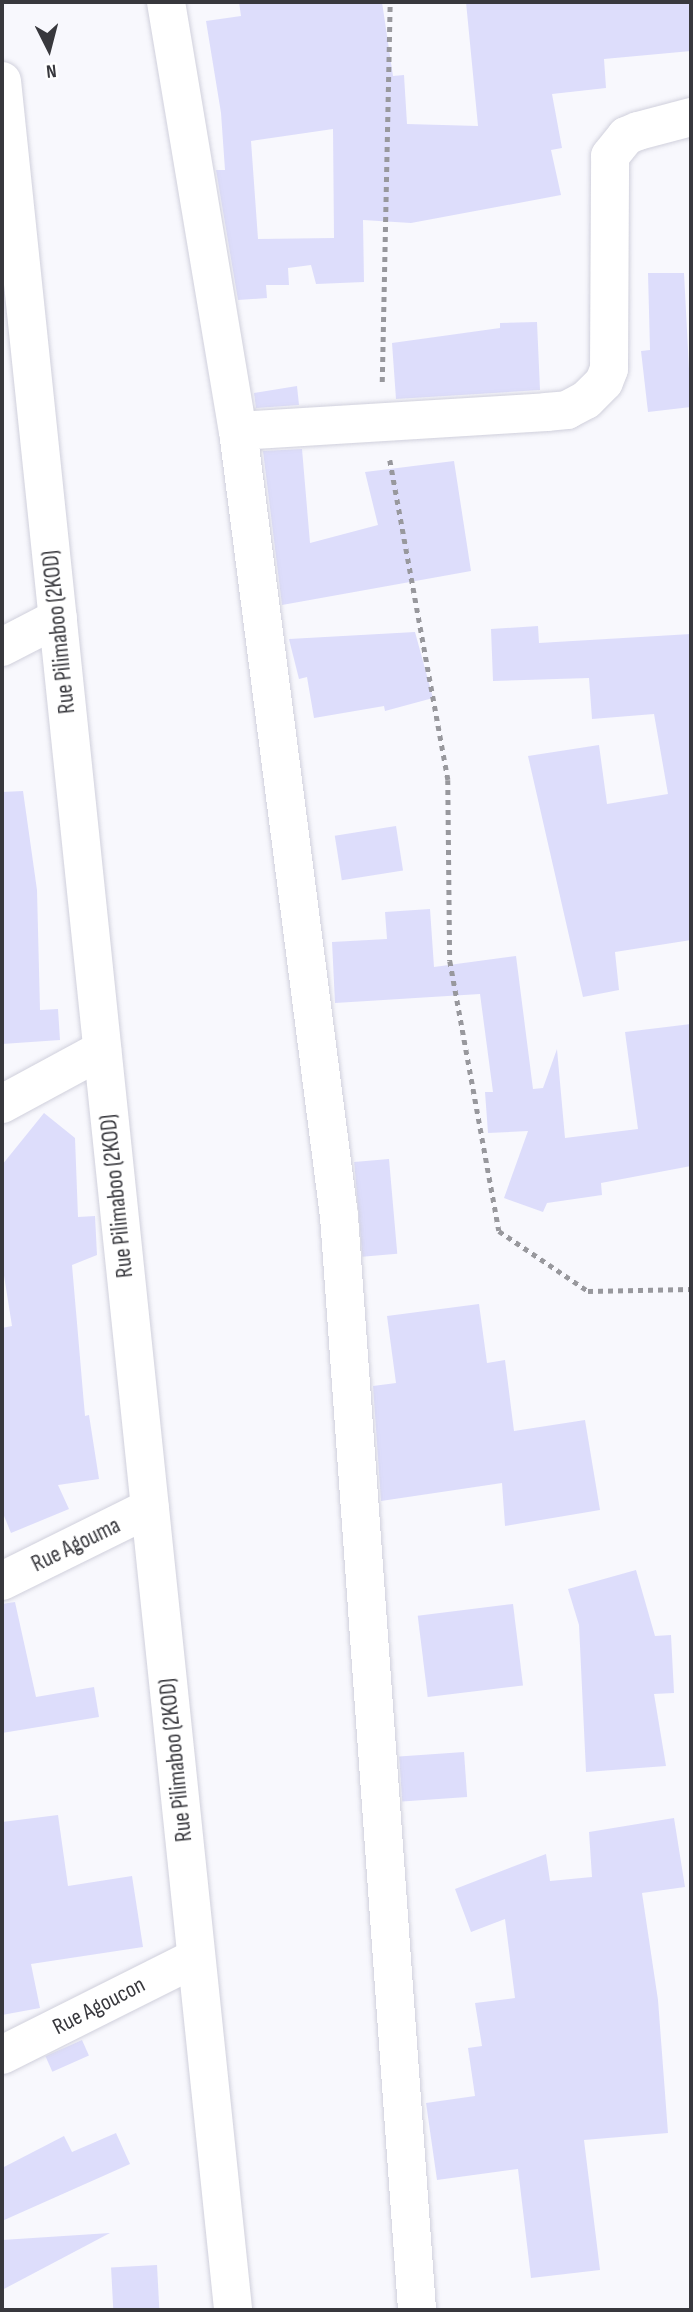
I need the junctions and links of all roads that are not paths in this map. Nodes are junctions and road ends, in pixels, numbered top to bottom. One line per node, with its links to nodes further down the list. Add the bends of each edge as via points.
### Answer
1 (166, 2): 4 (street)
2 (2, 81): 5 (street, Rue Pilimaboo (2KOD))
3 (691, 117): 4 (street, via 626,136 610,156 611,355 604,382 594,392 567,410)
4 (238, 431): 14 (street, via 339,1216)
5 (58, 618): 6 (street); 7 (street, Rue Pilimaboo (2KOD))
6 (2, 648)
7 (102, 1050): 8 (street); 9 (street, Rue Pilimaboo (2KOD))
8 (2, 1104)
9 (150, 1508): 10 (street, Rue Agouma); 11 (street, Rue Pilimaboo (2KOD))
10 (2, 1581)
11 (196, 1958): 12 (street, Rue Agoucon); 13 (street, Rue Pilimaboo (2KOD))
12 (2, 2055)
13 (233, 2310)
14 (417, 2310)

